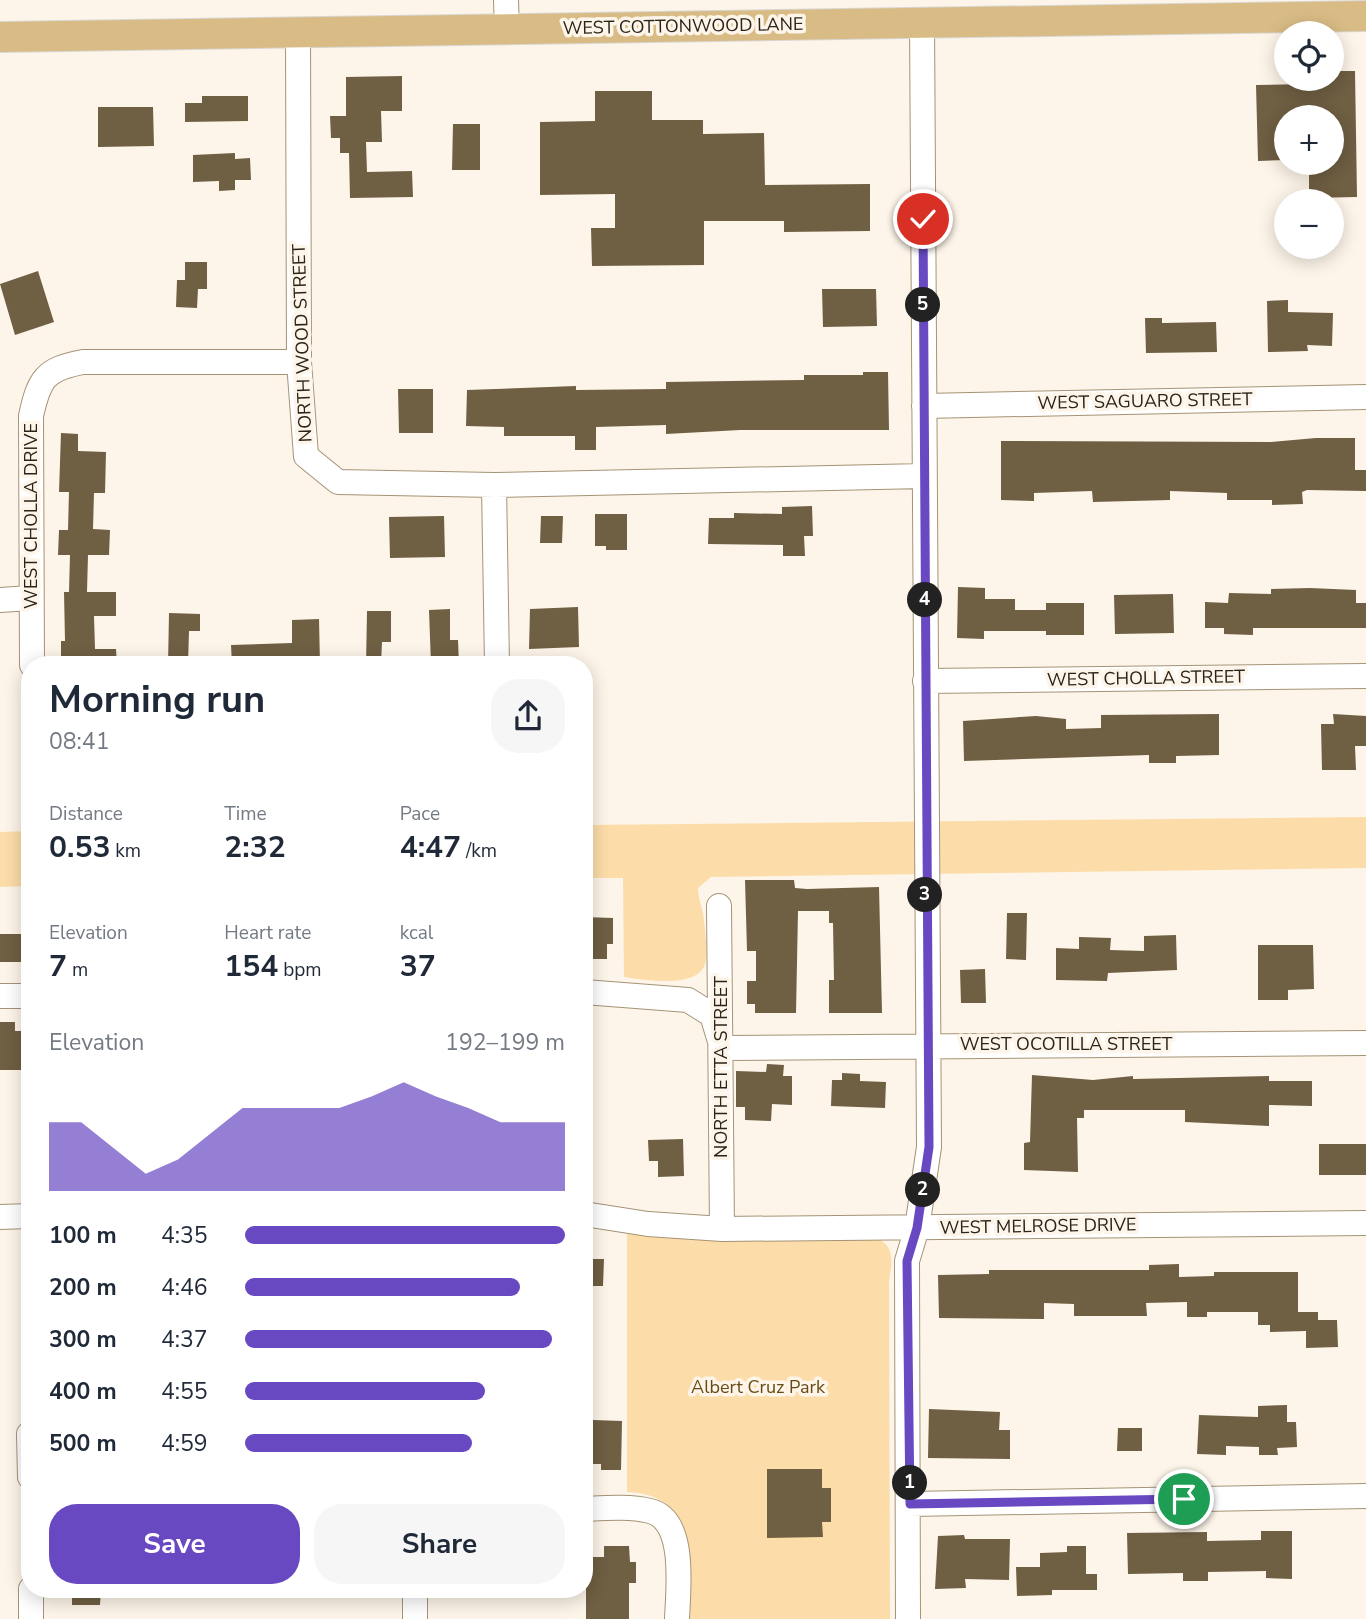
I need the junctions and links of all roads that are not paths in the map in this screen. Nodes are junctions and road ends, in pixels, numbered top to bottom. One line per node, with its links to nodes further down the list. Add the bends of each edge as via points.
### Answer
1 (506, 0): 4 (street)
2 (1366, 16): 3 (main road, WEST COTTONWOOD LANE)
3 (922, 21): 4 (main road, WEST COTTONWOOD LANE); 9 (street)
4 (507, 30): 5 (main road, WEST COTTONWOOD LANE)
5 (298, 33): 6 (main road, WEST COTTONWOOD LANE); 7 (street, NORTH WOOD STREET)
6 (0, 37)
7 (299, 362): 11 (street, NORTH WOOD STREET, via 306,456 338,482); 12 (street, WEST CHOLLA DRIVE, via 83,362 59,366 45,377 31,416)
8 (1366, 397): 9 (street, WEST SAGUARO STREET)
9 (924, 406): 10 (street)
10 (924, 476): 11 (street); 17 (street)
11 (494, 485): 15 (street)
12 (30, 598): 13 (street); 14 (street, WEST CHOLLA DRIVE)
13 (0, 600)
14 (32, 656)
15 (497, 656)
16 (1366, 676): 17 (street, WEST CHOLLA STREET)
17 (925, 681): 23 (street)
18 (719, 906): 24 (street, NORTH ETTA STREET)
19 (593, 993): 24 (street, via 688,1000 712,1015)
20 (0, 996): 21 (street)
21 (21, 996)
22 (1366, 1043): 23 (street, WEST OCOTILLA STREET)
23 (926, 1045): 24 (street, WEST OCOTILLA STREET); 30 (street, via 929,1147)
24 (722, 1048): 29 (street, NORTH ETTA STREET)
25 (593, 1215): 29 (street, WEST MELROSE DRIVE)
26 (21, 1216): 27 (street)
27 (0, 1217)
28 (1366, 1223): 30 (street, WEST MELROSE DRIVE)
29 (722, 1228): 30 (street, WEST MELROSE DRIVE)
30 (917, 1228): 32 (street, via 907,1261)
31 (1366, 1496): 32 (street)
32 (910, 1504): 39 (street)
33 (593, 1508): 38 (street, via 652,1511 672,1527 679,1565)
34 (31, 1598): 36 (street)
35 (415, 1598): 37 (street)
36 (31, 1619)
37 (415, 1619)
38 (677, 1619)
39 (908, 1619)

